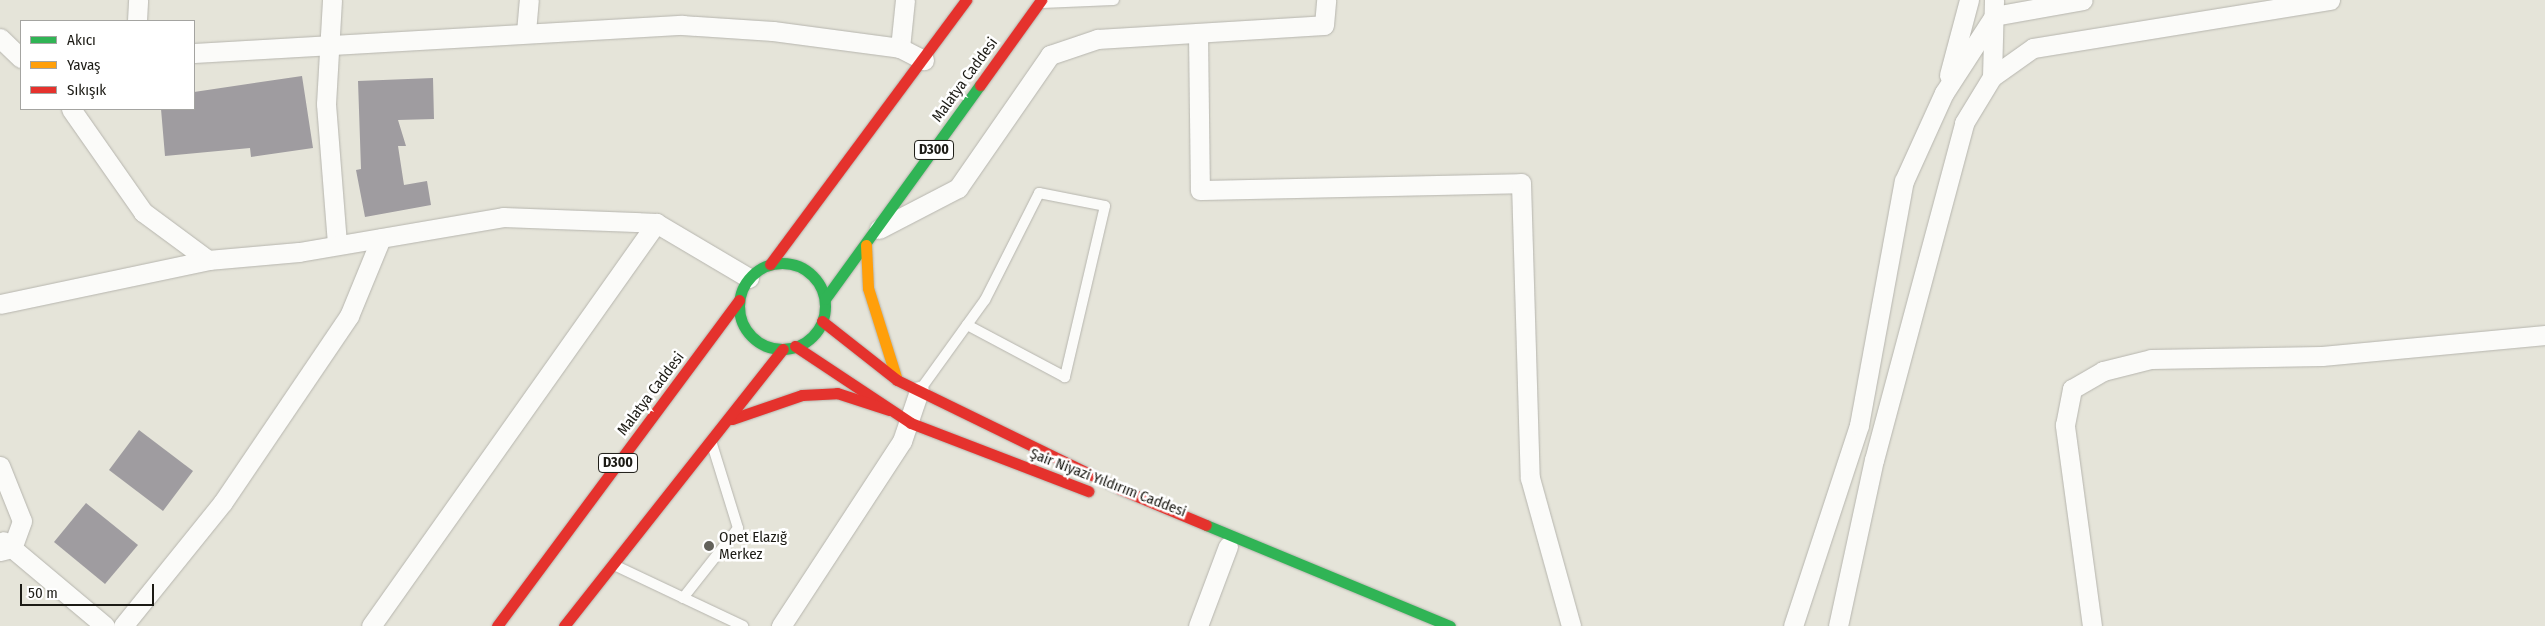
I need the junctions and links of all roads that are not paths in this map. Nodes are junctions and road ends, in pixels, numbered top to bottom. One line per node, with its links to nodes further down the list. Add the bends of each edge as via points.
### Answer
1 (138, 0): 13 (street)
2 (332, 0): 17 (street)
3 (529, 0): 14 (street)
4 (905, 0): 18 (street)
5 (966, 0): 21 (main road)
6 (1114, 0): 11 (lane)
7 (1326, 0): 15 (street, via 1324,26)
8 (1969, 0): 23 (street)
9 (2083, 0): 12 (street)
10 (2330, 0): 22 (street, via 2033,48)
11 (1040, 2): 27 (main road, Malatya Caddesi / D300)
12 (1994, 8): 22 (street); 23 (street)
13 (137, 20)
14 (526, 32): 17 (street); 18 (street, via 682,25 772,31)
15 (1198, 33): 27 (street, via 1098,39 1050,56 958,188); 63 (street, via 1200,190 1521,183 1530,478)
16 (0, 38): 20 (street)
17 (329, 45): 19 (street); 28 (street, via 326,104)
18 (900, 48): 21 (street)
19 (195, 53)
20 (20, 57)
21 (924, 60): 30 (main road)
22 (1992, 77): 65 (street, via 1964,123 1874,460)
23 (1944, 94): 64 (street, via 1904,181 1859,425)
24 (72, 110): 29 (street, via 142,212)
25 (656, 223): 26 (street, via 503,217); 31 (street); 55 (street)
26 (381, 238): 28 (street); 54 (street, via 349,316 223,502)
27 (871, 238): 32 (main road, Malatya Caddesi / D300); 40 (main road, via 868,288)
28 (337, 245): 29 (street)
29 (208, 260): 34 (street)
30 (770, 264): 31 (main road); 32 (main road, via 784,262 811,274)
31 (749, 278): 33 (main road)
32 (825, 299): 35 (main road)
33 (739, 300): 39 (main road, via 739,312 750,334 759,342); 56 (main road, Malatya Caddesi / D300)
34 (0, 304)
35 (822, 321): 38 (main road, via 812,336); 40 (main road)
36 (967, 325): 36 (lane, via 985,300 1039,193 1104,206 1065,377); 41 (lane)
37 (2545, 335): 66 (street, via 2322,356 2151,359 2103,371 2072,389 2065,425)
38 (796, 346): 39 (main road); 42 (main road, Şair Niyazi Yıldırım Caddesi)
39 (783, 349): 43 (main road)
40 (897, 380): 41 (main road)
41 (920, 391): 44 (street); 62 (main road, via 1120,490)
42 (889, 410): 43 (main road, via 837,393 810,395); 44 (main road, Şair Niyazi Yıldırım Caddesi)
43 (732, 418): 45 (main road)
44 (911, 423): 47 (main road, Şair Niyazi Yıldırım Caddesi); 59 (street)
45 (712, 443): 51 (main road); 52 (lane, via 738,528)
46 (0, 466): 49 (street, via 22,521)
47 (1098, 495)
48 (1116, 502): 50 (main road, Şair Niyazi Yıldırım Caddesi)
49 (4, 546): 53 (street)
50 (1228, 546): 60 (street); 61 (main road, Şair Niyazi Yıldırım Caddesi)
51 (614, 565): 52 (lane); 57 (main road)
52 (683, 598): 58 (lane)
53 (106, 626)
54 (123, 626)
55 (371, 626)
56 (497, 626)
57 (564, 626)
58 (743, 626)
59 (781, 626)
60 (1198, 626)
61 (1422, 626)
62 (1450, 626)
63 (1571, 626)
64 (1793, 626)
65 (1838, 626)
66 (2092, 626)

